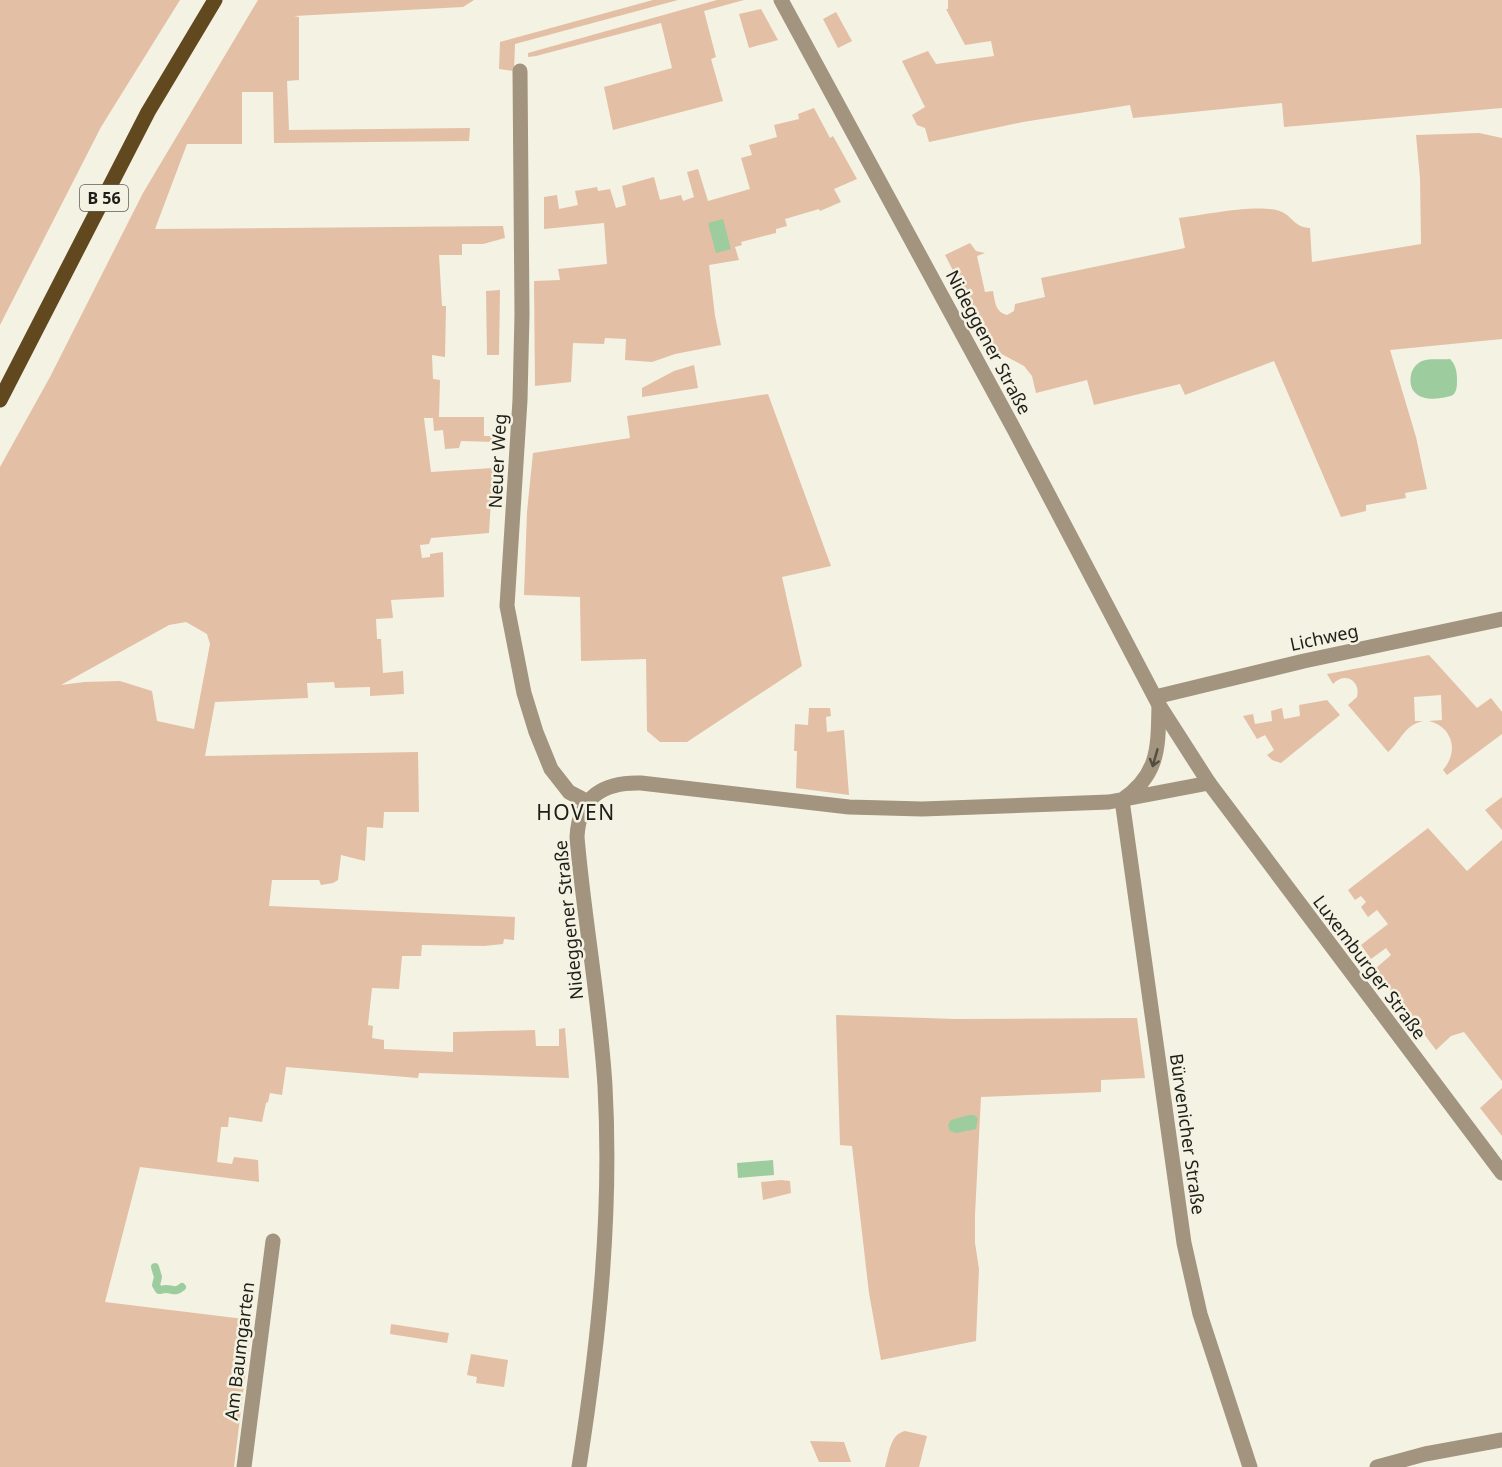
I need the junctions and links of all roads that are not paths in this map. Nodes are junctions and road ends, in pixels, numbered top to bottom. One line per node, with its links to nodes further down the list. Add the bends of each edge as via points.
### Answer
1 (215, 0): 4 (main road, B 56, via 148,112)
2 (781, 0): 6 (street, Nideggener Straße)
3 (520, 71): 9 (street, Neuer Weg, via 522,346 507,606 524,693 551,769 568,792)
4 (0, 400)
5 (1502, 619): 6 (street, Lichweg, via 1304,661)
6 (1157, 701): 7 (street, Nideggener Straße); 8 (street, one-way to 8, via 1157,748 1152,767 1144,781)
7 (1209, 783): 8 (street); 10 (street, Luxemburger Straße)
8 (1122, 800): 9 (street, via 1010,807 872,808 631,783 602,789); 15 (street, Bürvenicher Straße, via 1184,1243 1200,1314)
9 (588, 802): 14 (street, Nideggener Straße, via 577,837 605,1085 607,1207 600,1306)
10 (1502, 1173)
11 (273, 1241): 13 (street, Am Baumgarten)
12 (1502, 1440): 16 (street)
13 (244, 1467)
14 (579, 1467)
15 (1250, 1467)
16 (1377, 1467)

